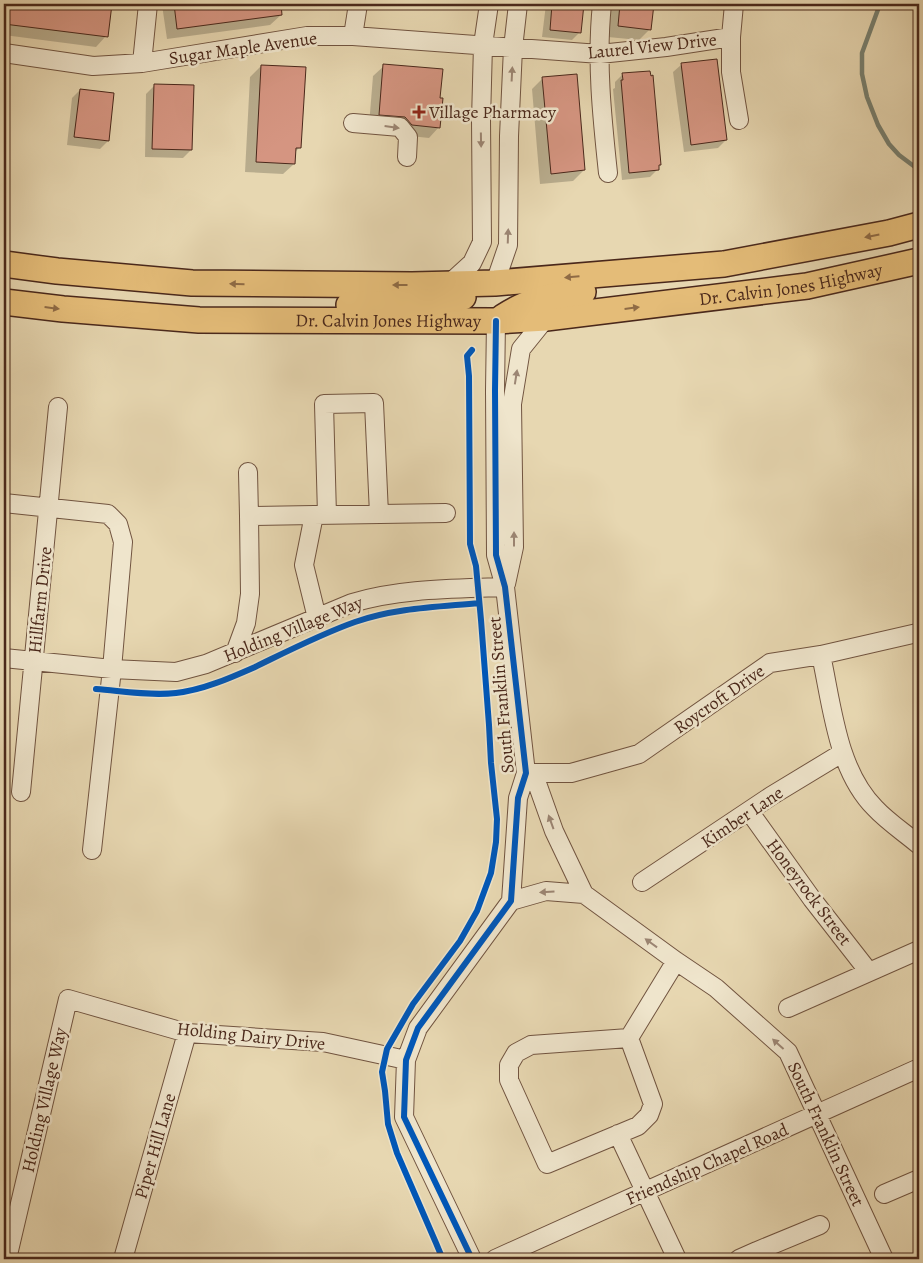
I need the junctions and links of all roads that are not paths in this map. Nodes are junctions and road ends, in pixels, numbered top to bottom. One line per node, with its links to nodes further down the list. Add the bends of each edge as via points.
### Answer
1 (148, 4): 13 (street)
2 (358, 4): 7 (street)
3 (489, 4): 9 (street)
4 (518, 4): 10 (street)
5 (602, 4): 12 (street)
6 (734, 4): 8 (street)
7 (353, 36): 9 (street, Sugar Maple Avenue); 13 (street, Sugar Maple Avenue, via 307,36)
8 (730, 37): 12 (street, Laurel View Drive); 14 (street, via 730,72)
9 (483, 45): 10 (street, Laurel View Drive); 25 (street, one-way to 25, via 482,242 472,263)
10 (513, 48): 12 (street, Laurel View Drive); 24 (street, one-way to 10, via 508,245)
11 (4, 53): 13 (street, Sugar Maple Avenue, via 93,66)
12 (600, 54): 17 (street)
13 (142, 63)
14 (739, 120)
15 (353, 123): 16 (street, one-way to 16, via 400,127 408,137)
16 (407, 157)
17 (608, 173)
18 (919, 225): 21 (highway, Dr. Calvin Jones Highway, one-way to 21, via 724,264)
19 (919, 261): 27 (highway, Dr. Calvin Jones Highway, one-way to 19, via 807,286)
20 (4, 264): 23 (highway, Dr. Calvin Jones Highway)
21 (698, 266): 24 (highway, Dr. Calvin Jones Highway, one-way to 24); 29 (highway, via 654,284 550,296 521,305)
22 (4, 278): 23 (highway, via 160,291)
23 (192, 283): 25 (highway, Dr. Calvin Jones Highway, one-way to 23)
24 (495, 283): 25 (highway, Dr. Calvin Jones Highway); 28 (highway, via 472,295 430,302 333,306)
25 (449, 284)
26 (4, 302): 28 (highway, Dr. Calvin Jones Highway, one-way to 28, via 200,320)
27 (546, 318): 29 (highway, Dr. Calvin Jones Highway); 38 (street, South Franklin Street, one-way to 27, via 514,547 512,404 521,350)
28 (320, 321): 29 (highway, Dr. Calvin Jones Highway)
29 (496, 321): 38 (street, South Franklin Street, via 496,555)
30 (58, 407): 33 (street, Hillfarm Drive)
31 (248, 472): 37 (street)
32 (4, 503): 33 (street)
33 (49, 507): 46 (street, Hillfarm Drive); 47 (street, via 108,514 118,524 123,542)
34 (446, 513): 35 (street)
35 (379, 514): 36 (street); 36 (street, via 374,403 324,404)
36 (320, 515): 37 (street); 39 (street, via 304,565)
37 (249, 516): 40 (street, via 250,594)
38 (506, 586): 39 (street, Holding Village Way, via 376,596); 49 (street, South Franklin Street)
39 (316, 618): 42 (street, Holding Village Way)
40 (246, 623): 42 (street); 43 (street)
41 (917, 633): 44 (street, Roycroft Drive)
42 (264, 641): 43 (street, Holding Village Way)
43 (235, 653): 47 (street, Holding Village Way, via 176,672)
44 (821, 655): 48 (street); 49 (street, Roycroft Drive, via 770,663 639,754 571,773)
45 (4, 658): 46 (street, Holding Village Way)
46 (33, 661): 47 (street, Holding Village Way); 50 (street, Hillfarm Drive)
47 (112, 668): 53 (street)
48 (842, 753): 51 (street, Kimber Lane); 52 (street, via 857,784 874,808)
49 (526, 773): 55 (street, South Franklin Street, one-way to 49, via 554,831 538,786); 56 (street, South Franklin Street, via 518,798)
50 (21, 792)
51 (749, 811): 54 (street, Kimber Lane); 59 (street, Honeyrock Street)
52 (919, 845)
53 (92, 850)
54 (642, 882)
55 (584, 894): 56 (street, one-way to 56, via 546,891); 58 (street, South Franklin Street, one-way to 55)
56 (511, 901): 64 (street, via 418,1028)
57 (919, 950): 59 (street)
58 (676, 961): 63 (street); 66 (street, South Franklin Street, one-way to 58, via 788,1052 716,988)
59 (869, 972): 61 (street)
60 (68, 999): 62 (street, Holding Dairy Drive); 73 (street, Holding Village Way)
61 (788, 1008)
62 (187, 1033): 64 (street, Holding Dairy Drive, via 323,1042); 74 (street, Piper Hill Lane)
63 (629, 1038): 67 (street, via 653,1104 649,1115 638,1126); 67 (street, via 531,1045 516,1053 509,1066 509,1080 547,1164)
64 (406, 1060): 75 (street, via 404,1117)
65 (919, 1068): 66 (street, Friendship Chapel Road)
66 (818, 1114): 69 (street, Friendship Chapel Road); 79 (street, South Franklin Street)
67 (618, 1134): 69 (street)
68 (919, 1179): 70 (street)
69 (646, 1192): 76 (street, Friendship Chapel Road); 77 (street)
70 (884, 1194)
71 (820, 1225): 72 (street)
72 (759, 1255): 78 (street)
73 (7, 1259)
74 (123, 1259)
75 (472, 1259)
76 (495, 1259)
77 (678, 1259)
78 (739, 1259)
79 (884, 1259)

